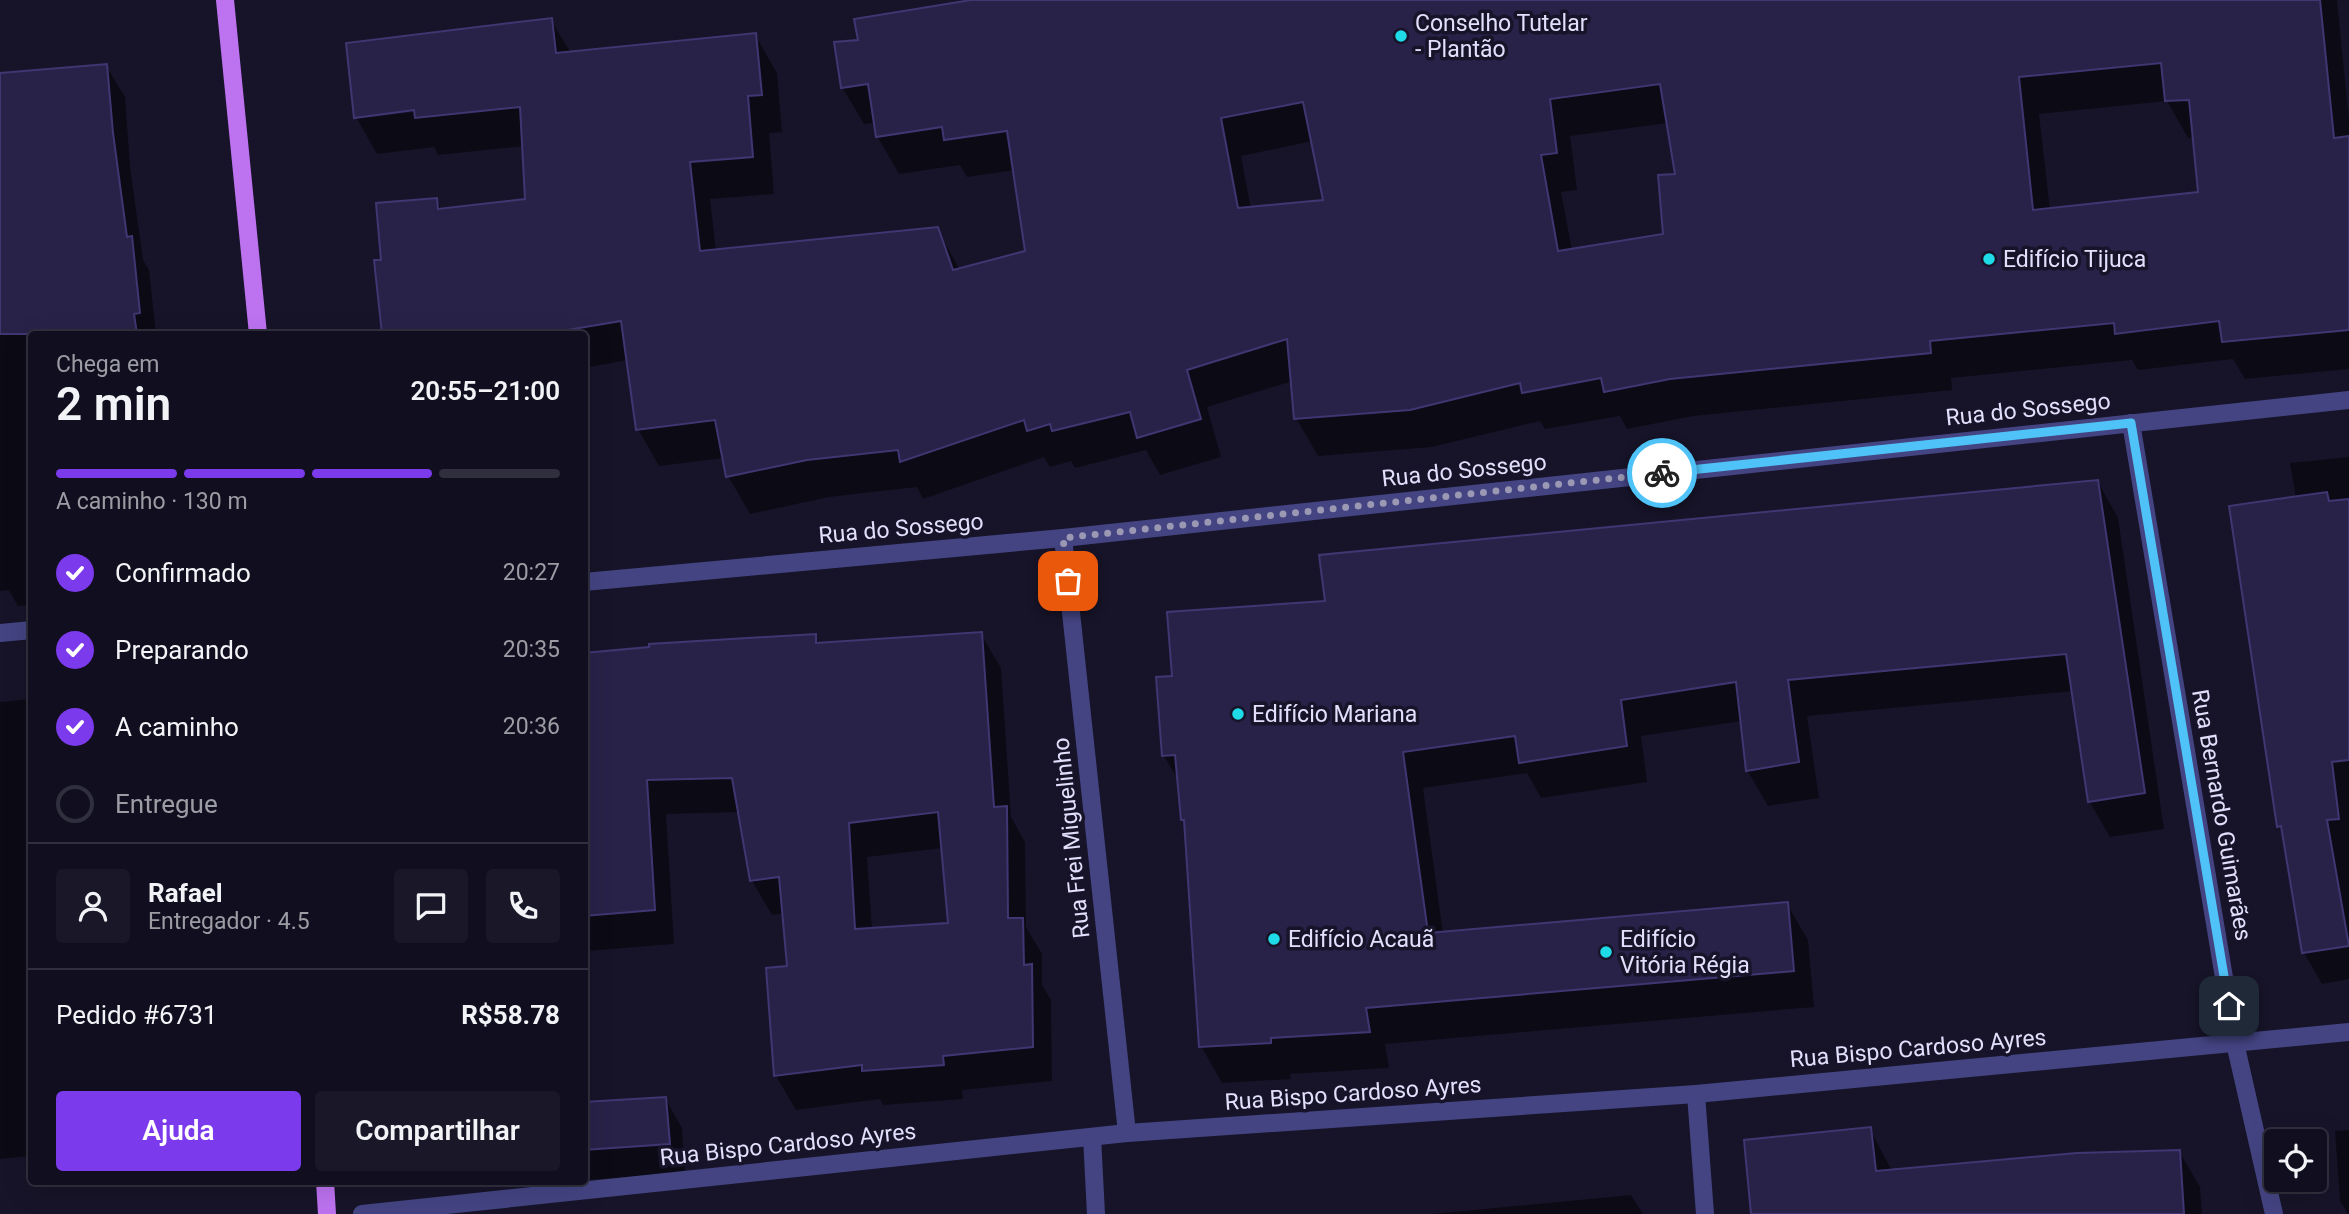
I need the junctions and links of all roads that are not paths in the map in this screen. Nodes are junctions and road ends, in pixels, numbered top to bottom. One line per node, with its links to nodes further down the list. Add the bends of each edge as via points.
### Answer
1 (225, 0): 2 (main road)
2 (258, 331)
3 (2349, 400): 4 (street, Rua do Sossego)
4 (2131, 423): 5 (street, Rua do Sossego); 10 (street, Rua Bernardo Guimarães)
5 (1063, 538): 6 (street, Rua do Sossego); 12 (street, Rua Frei Miguelinho)
6 (588, 582)
7 (28, 630): 8 (street)
8 (0, 633)
9 (2349, 1032): 10 (street, Rua Bispo Cardoso Ayres)
10 (2235, 1043): 11 (street, Rua Bispo Cardoso Ayres); 19 (street, Rua Bernardo Guimarães)
11 (1696, 1094): 12 (street, Rua Bispo Cardoso Ayres); 18 (street)
12 (1127, 1133): 13 (street, Rua Bispo Cardoso Ayres)
13 (1092, 1137): 16 (street, Rua Bispo Cardoso Ayres); 17 (street)
14 (325, 1185): 15 (main road)
15 (327, 1214)
16 (362, 1214)
17 (1096, 1214)
18 (1705, 1214)
19 (2274, 1214)

